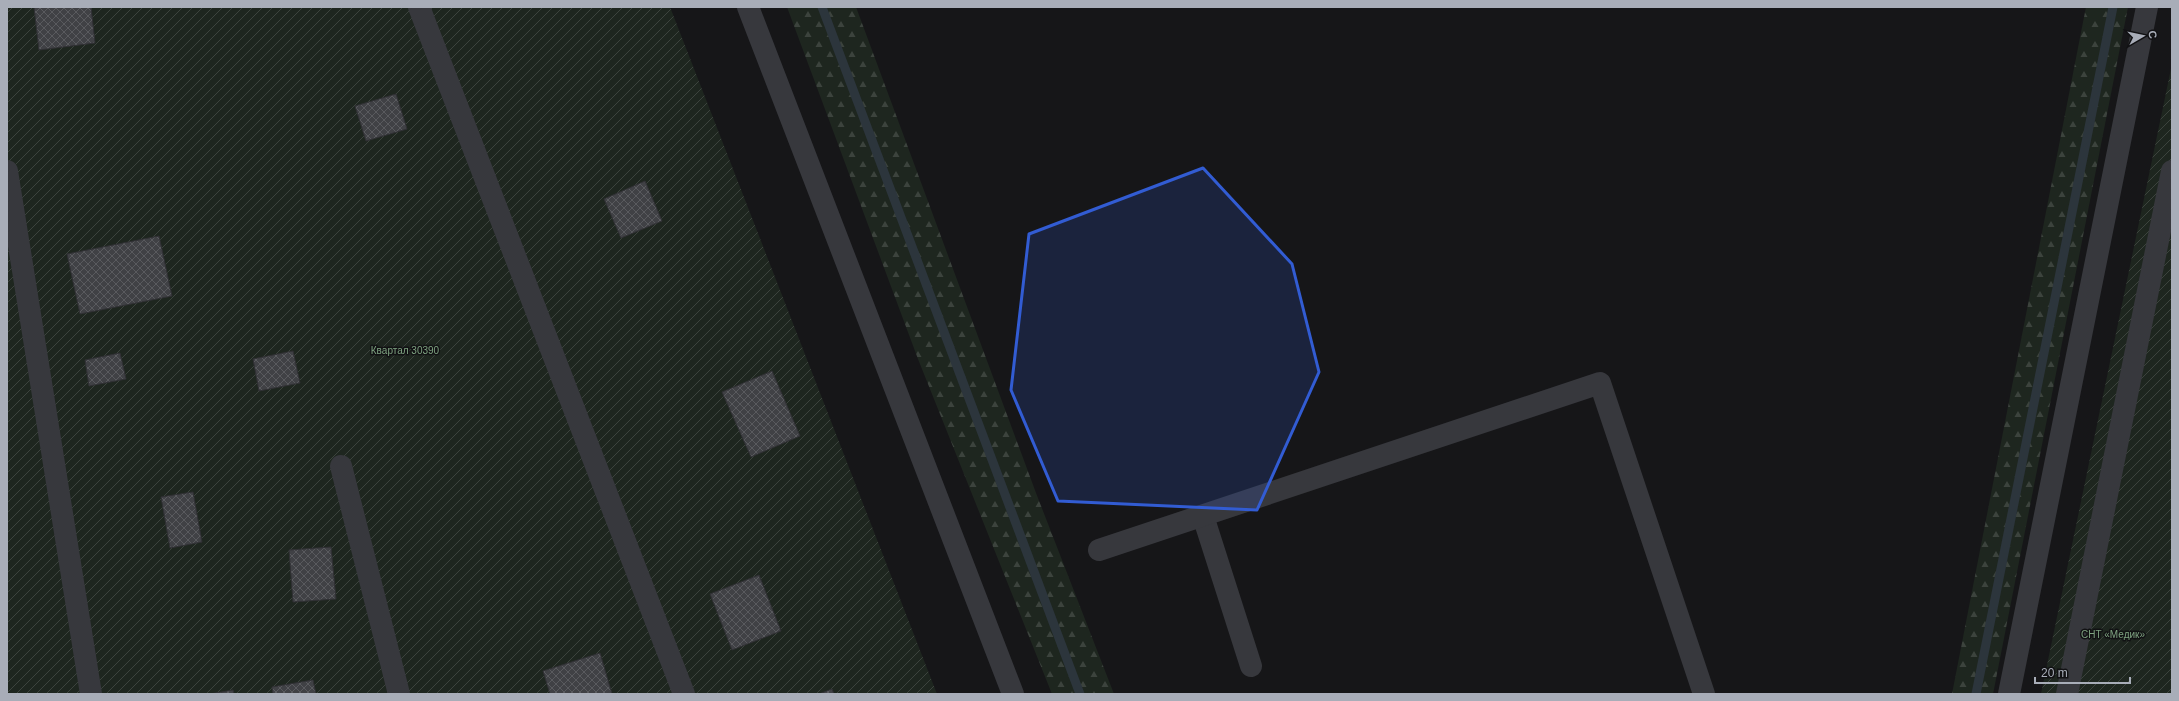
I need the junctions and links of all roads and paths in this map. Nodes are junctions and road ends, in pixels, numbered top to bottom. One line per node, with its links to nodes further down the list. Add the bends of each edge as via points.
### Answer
1 (419, 7): 12 (street)
2 (748, 7): 13 (street)
3 (2147, 7): 15 (street)
4 (7, 171): 10 (street)
5 (2172, 171): 16 (street)
6 (341, 466): 11 (street)
7 (1203, 516): 8 (street); 9 (street); 14 (street, via 1600,383)
8 (1099, 550)
9 (1251, 666)
10 (91, 694)
11 (399, 694)
12 (684, 694)
13 (1012, 694)
14 (1704, 694)
15 (2009, 694)
16 (2067, 694)

